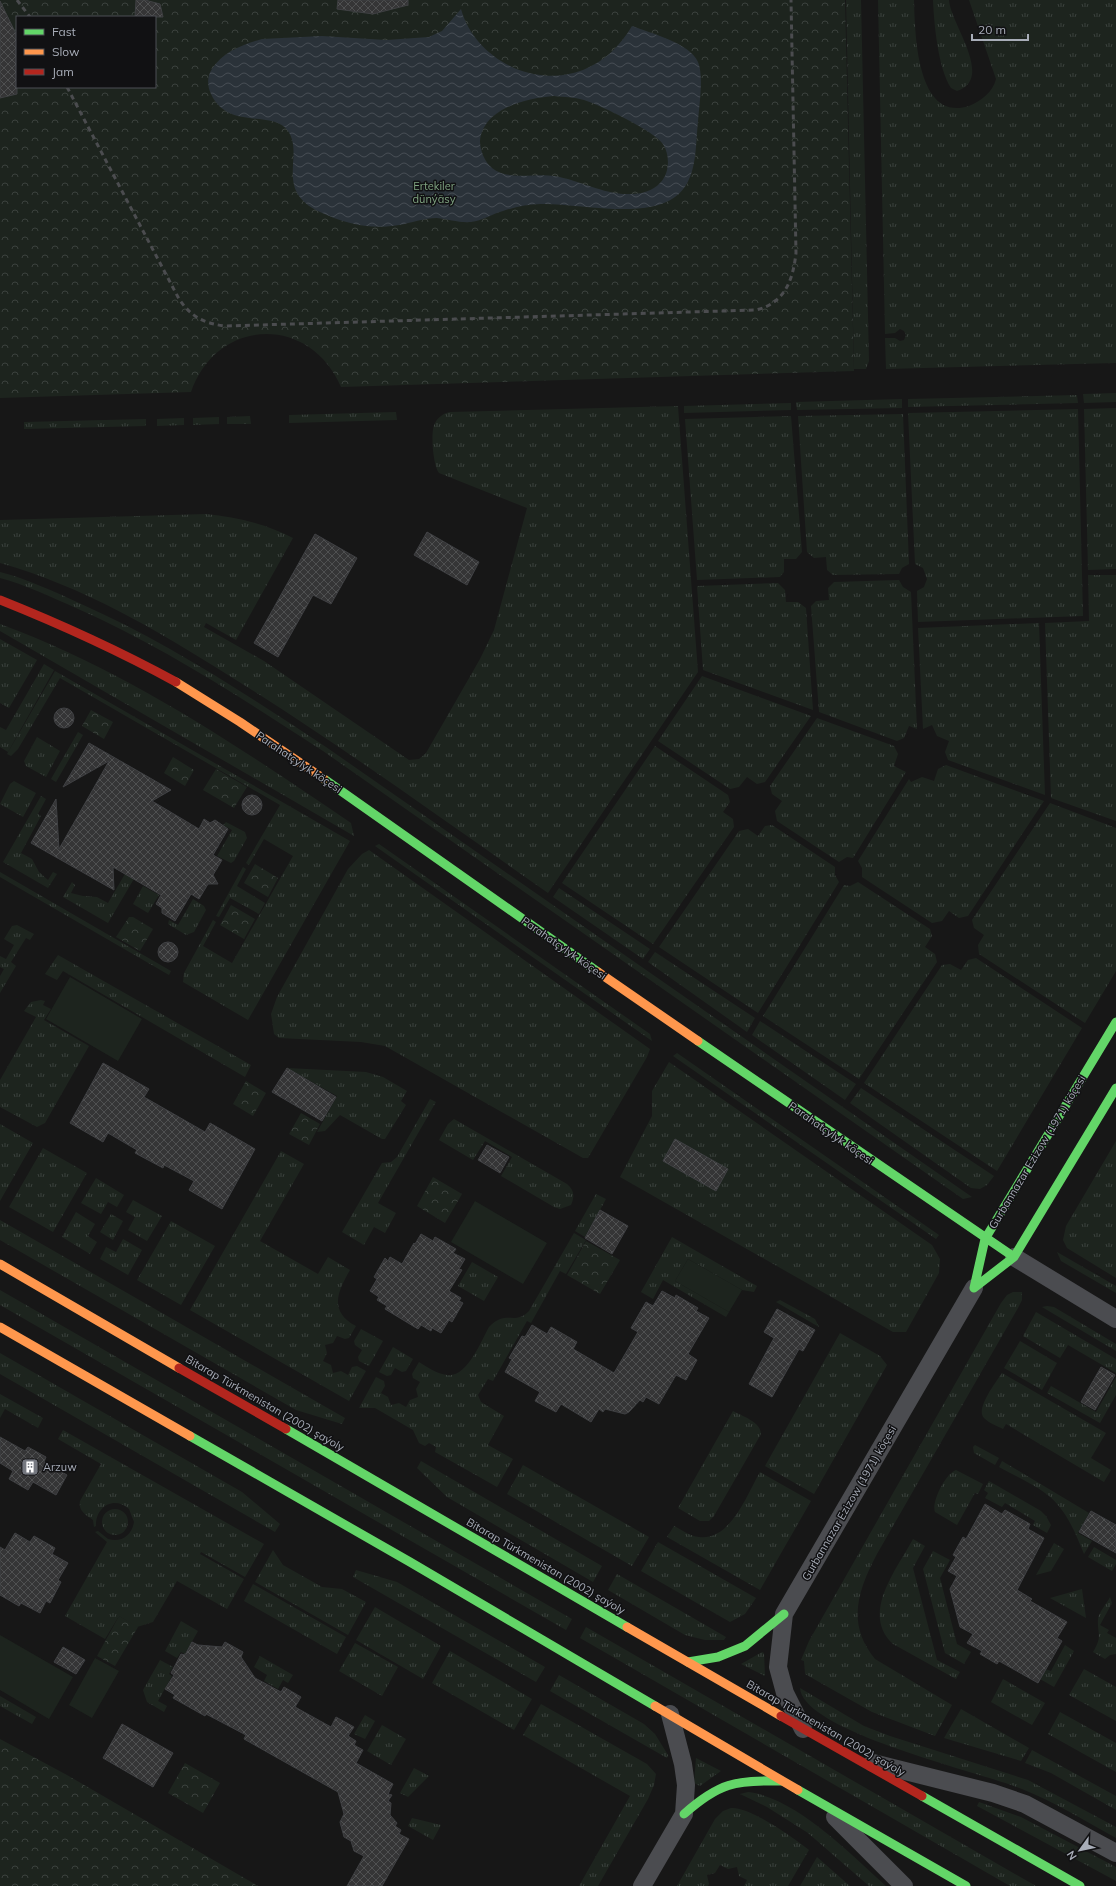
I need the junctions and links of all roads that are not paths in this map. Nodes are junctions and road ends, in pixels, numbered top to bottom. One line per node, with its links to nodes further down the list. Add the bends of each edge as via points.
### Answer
1 (0, 600): 4 (main road, Parahatçylyk köçesi, via 48,619 137,661 240,722)
2 (1116, 1022): 4 (main road, Gurbannazar Ezizow (1971) köçesi)
3 (1116, 1088): 5 (main road, Gurbannazar Ezizow (1971) köçesi)
4 (985, 1238): 5 (main road, Parahatçylyk köçesi); 7 (main road, Gurbannazar Ezizow (1971) köçesi)
5 (1014, 1257): 7 (main road, Gurbannazar Ezizow (1971) köçesi); 8 (street, Parahatçylyk köçesi)
6 (0, 1264): 11 (main road, Bitarap Türkmenistan (2002) şaýoly)
7 (974, 1288): 10 (street, Gurbannazar Ezizow (1971) köçesi)
8 (1116, 1319)
9 (0, 1327): 12 (main road)
10 (784, 1614): 11 (main road, via 745,1646 718,1657); 13 (street, Gurbannazar Ezizow (1971) köçesi, via 778,1667 785,1693)
11 (688, 1662): 13 (main road, Bitarap Türkmenistan (2002) şaýoly)
12 (670, 1714): 15 (main road); 17 (street, via 684,1764)
13 (803, 1729): 14 (main road, Bitarap Türkmenistan (2002) şaýoly)
14 (856, 1759): 18 (street, via 993,1793 1025,1804); 22 (main road, Bitarap Türkmenistan (2002) şaýoly)
15 (785, 1782): 16 (main road); 17 (main road, via 750,1780 724,1784 700,1799)
16 (823, 1805): 20 (street); 21 (main road)
17 (684, 1814): 19 (street)
18 (1116, 1853)
19 (642, 1886)
20 (904, 1886)
21 (966, 1886)
22 (1080, 1886)

